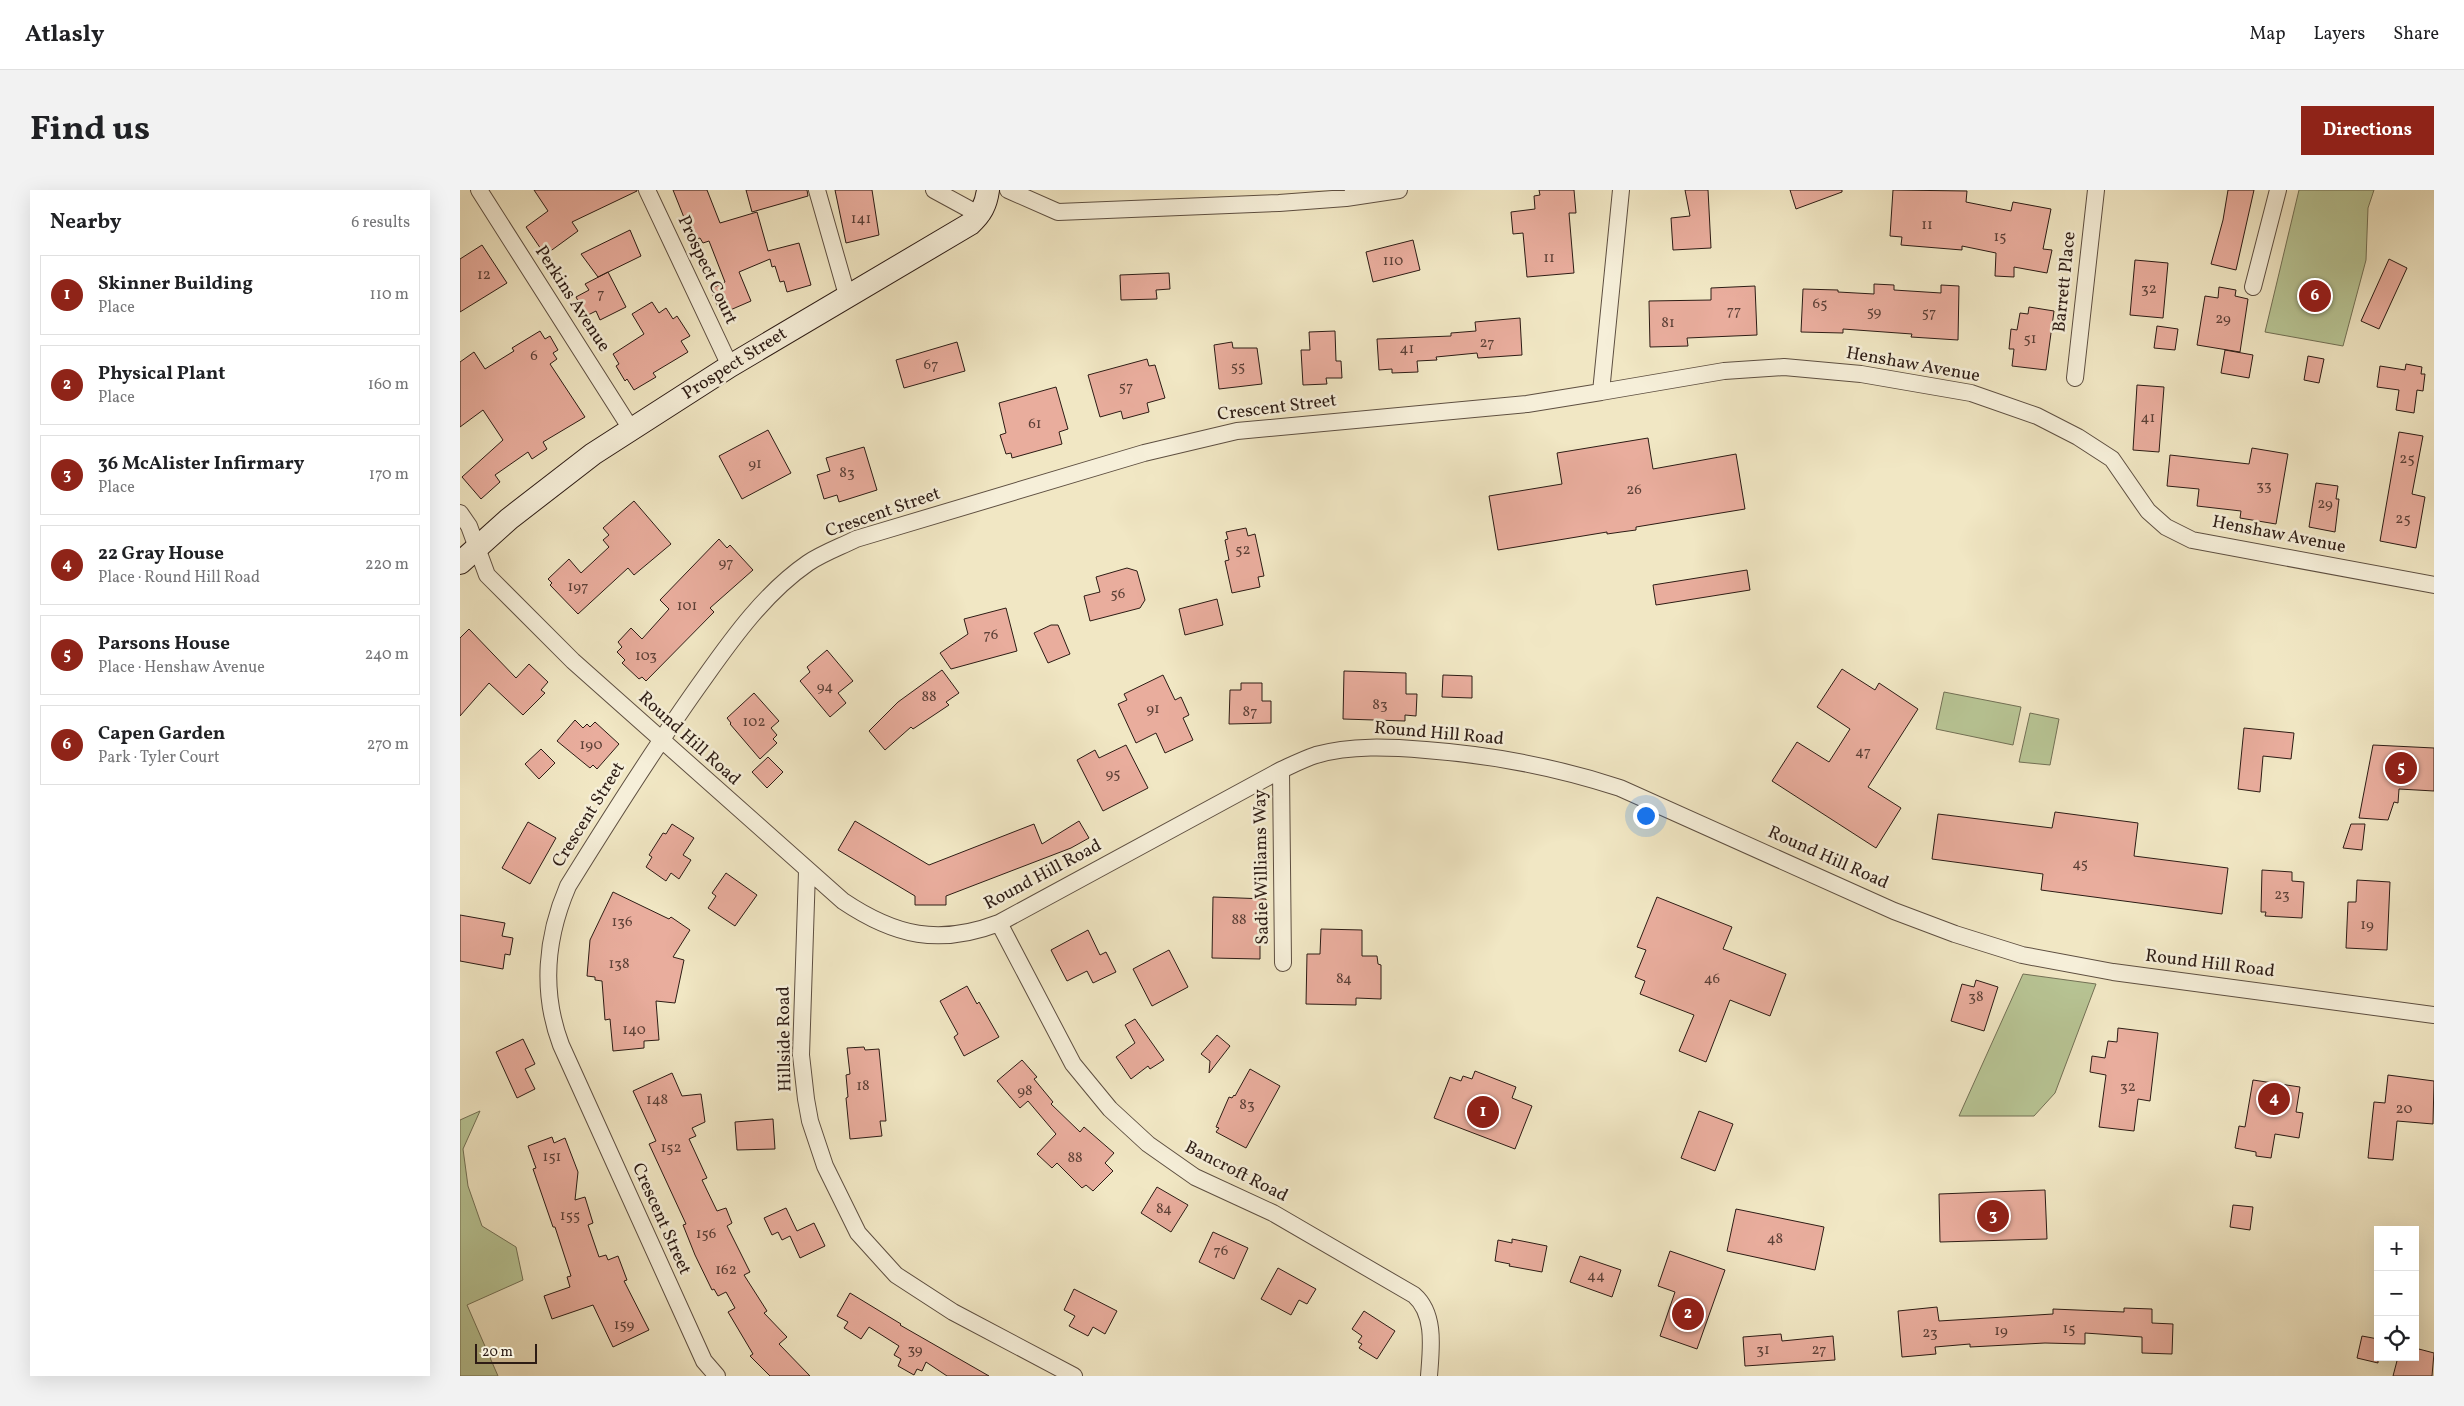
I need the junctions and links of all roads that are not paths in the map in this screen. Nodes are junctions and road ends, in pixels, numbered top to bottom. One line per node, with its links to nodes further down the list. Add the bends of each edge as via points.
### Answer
1 (479, 190): 17 (street, Perkins Avenue)
2 (647, 190): 14 (street, Prospect Court)
3 (817, 190): 13 (street)
4 (934, 190): 11 (street)
5 (988, 190): 11 (main road)
6 (1008, 190): 7 (street, via 1058,212 1279,203)
7 (1399, 190)
8 (1621, 190): 16 (street)
9 (2096, 190): 15 (street, Barrett Place)
10 (2278, 190): 12 (street)
11 (980, 215): 13 (main road, Prospect Street, via 955,235)
12 (2254, 287)
13 (847, 295): 14 (main road, Prospect Street)
14 (730, 366): 17 (main road, Prospect Street)
15 (2075, 378)
16 (1602, 392): 21 (street, Henshaw Avenue, via 1724,371 1784,368 1861,374 1972,393 2037,416 2112,459 2148,511 2166,527 2192,540); 22 (street, Crescent Street, via 1527,404 1237,431 1144,453 856,539 808,563 769,598 730,642)
17 (631, 429): 19 (main road, Prospect Street, via 570,470)
18 (460, 513): 19 (street, Round Hill Road, via 470,526)
19 (477, 548): 20 (main road, Prospect Street); 22 (street, Round Hill Road, via 487,575 573,661)
20 (460, 563)
21 (2434, 585)
22 (659, 740): 24 (street, Round Hill Road); 28 (street, Crescent Street, via 560,904 548,961 549,1002 560,1045 704,1361)
23 (1281, 770): 25 (street, Round Hill Road); 26 (street, Sadie Williams Way); 27 (street, Round Hill Road, via 1315,755 1360,748 1472,754 1540,765 1635,794 1894,910 2022,955 2113,972)
24 (807, 871): 25 (street, Round Hill Road, via 862,914 908,932 934,936 961,935); 29 (street, Hillside Road, via 801,1055 806,1100 825,1166 858,1233 896,1276 953,1312)
25 (999, 923): 30 (street, Bancroft Road, via 1065,1051 1110,1109 1177,1166 1273,1213 1414,1294 1424,1303 1427,1314)
26 (1283, 963)
27 (2434, 1014)
28 (717, 1376)
29 (1074, 1376)
30 (1429, 1376)

